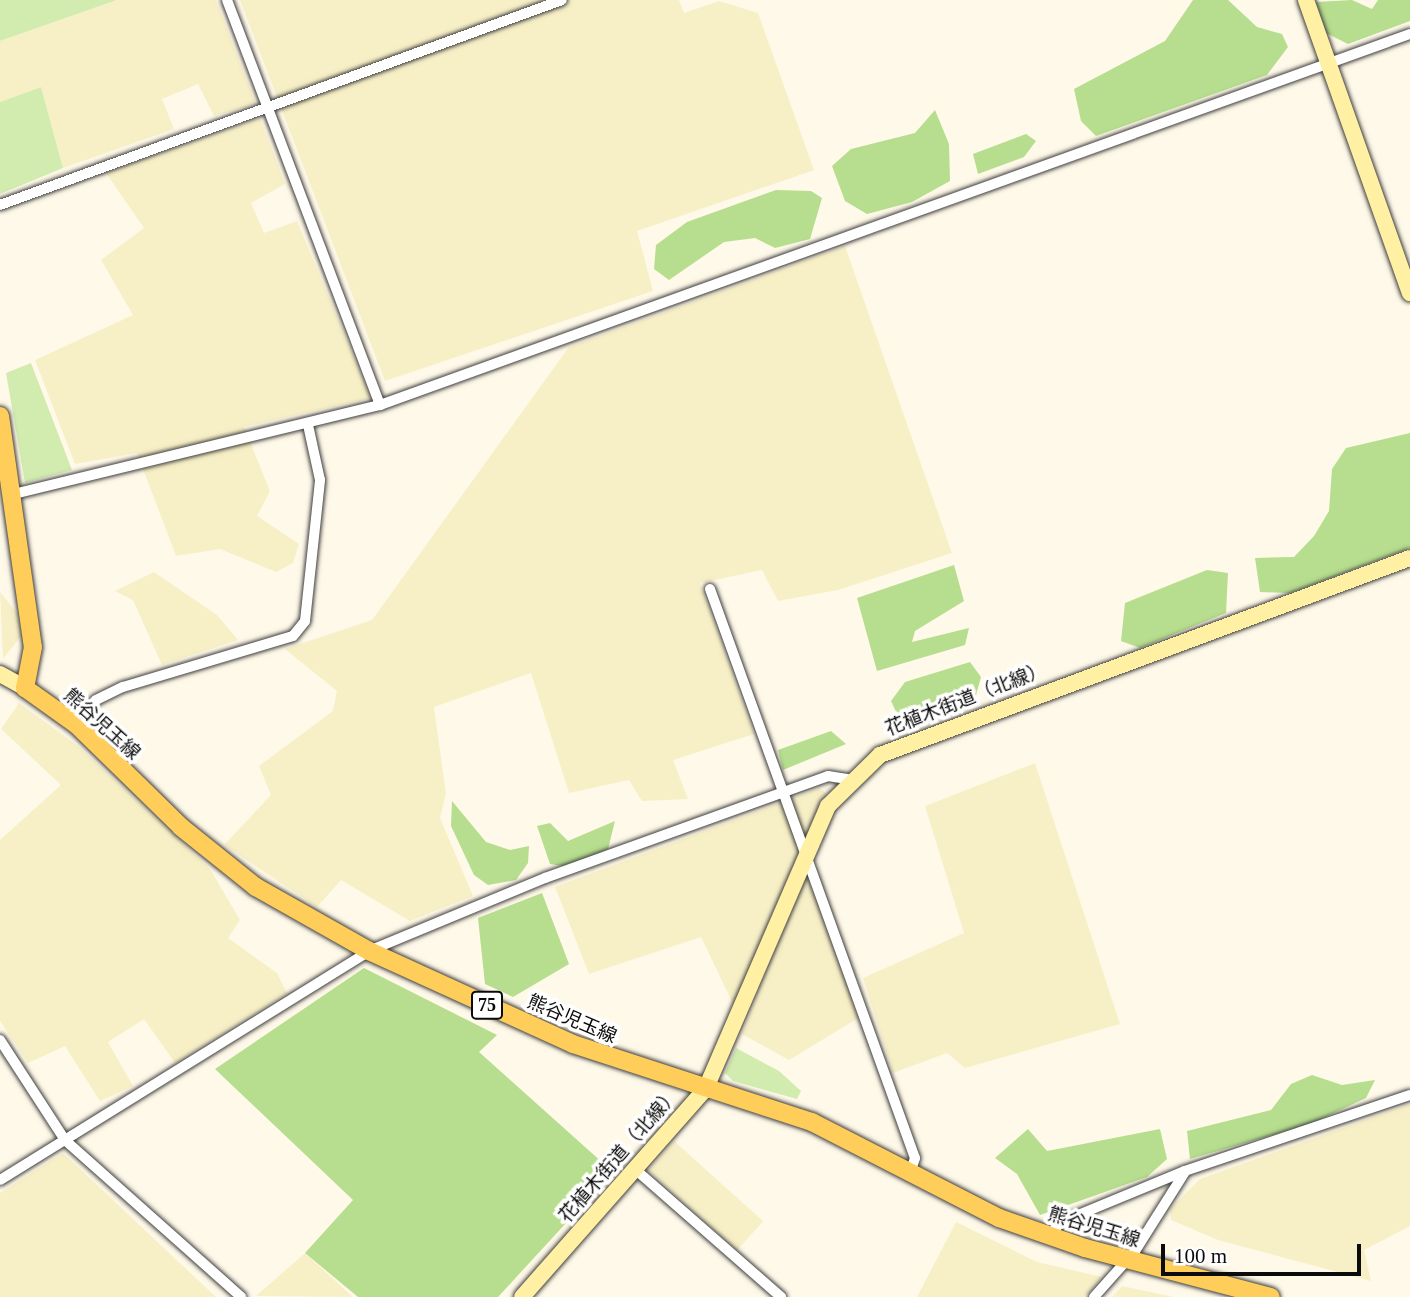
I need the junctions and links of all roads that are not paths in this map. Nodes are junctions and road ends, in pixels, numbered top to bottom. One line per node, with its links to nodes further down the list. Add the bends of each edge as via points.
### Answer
1 (227, 0): 6 (street)
2 (562, 0): 6 (street)
3 (1306, 0): 5 (street)
4 (1410, 34): 5 (street)
5 (1329, 64): 8 (street); 9 (street)
6 (264, 109): 7 (street); 9 (street)
7 (0, 205)
8 (1410, 293)
9 (380, 405): 11 (street)
10 (0, 415): 12 (main road)
11 (308, 425): 12 (street); 17 (street, via 320,480 305,621 293,636 123,687 96,700)
12 (14, 494): 16 (main road, via 33,648)
13 (1410, 558): 18 (street, 花植木街道（北線）, via 880,755)
14 (710, 589): 19 (street)
15 (0, 674): 16 (street)
16 (25, 688): 17 (main road, 熊谷児玉線 / 75)
17 (77, 725): 21 (main road, 熊谷児玉線 / 75, via 222,861)
18 (852, 780): 19 (street, via 828,776); 20 (street, 花植木街道（北線）, via 828,806)
19 (785, 793): 20 (street); 21 (street, via 545,878)
20 (806, 849): 23 (street, 花植木街道（北線）); 28 (street, via 915,1158)
21 (369, 951): 23 (main road, 熊谷児玉線 / 75, via 582,1048); 25 (street)
22 (0, 1040): 25 (street)
23 (706, 1088): 26 (street, 花植木街道（北線）); 28 (main road, 熊谷児玉線 / 75, via 811,1122)
24 (1410, 1095): 27 (street)
25 (65, 1140): 29 (street); 32 (street)
26 (636, 1171): 33 (street, 花植木街道（北線）); 34 (street)
27 (1185, 1171): 30 (street, via 1061,1222); 31 (street)
28 (910, 1172): 30 (main road, 熊谷児玉線 / 75)
29 (0, 1180)
30 (1048, 1236): 31 (main road, 熊谷児玉線 / 75)
31 (1128, 1259): 35 (street); 36 (main road, 熊谷児玉線 / 75)
32 (241, 1297)
33 (522, 1297)
34 (781, 1297)
35 (1094, 1297)
36 (1271, 1297)

